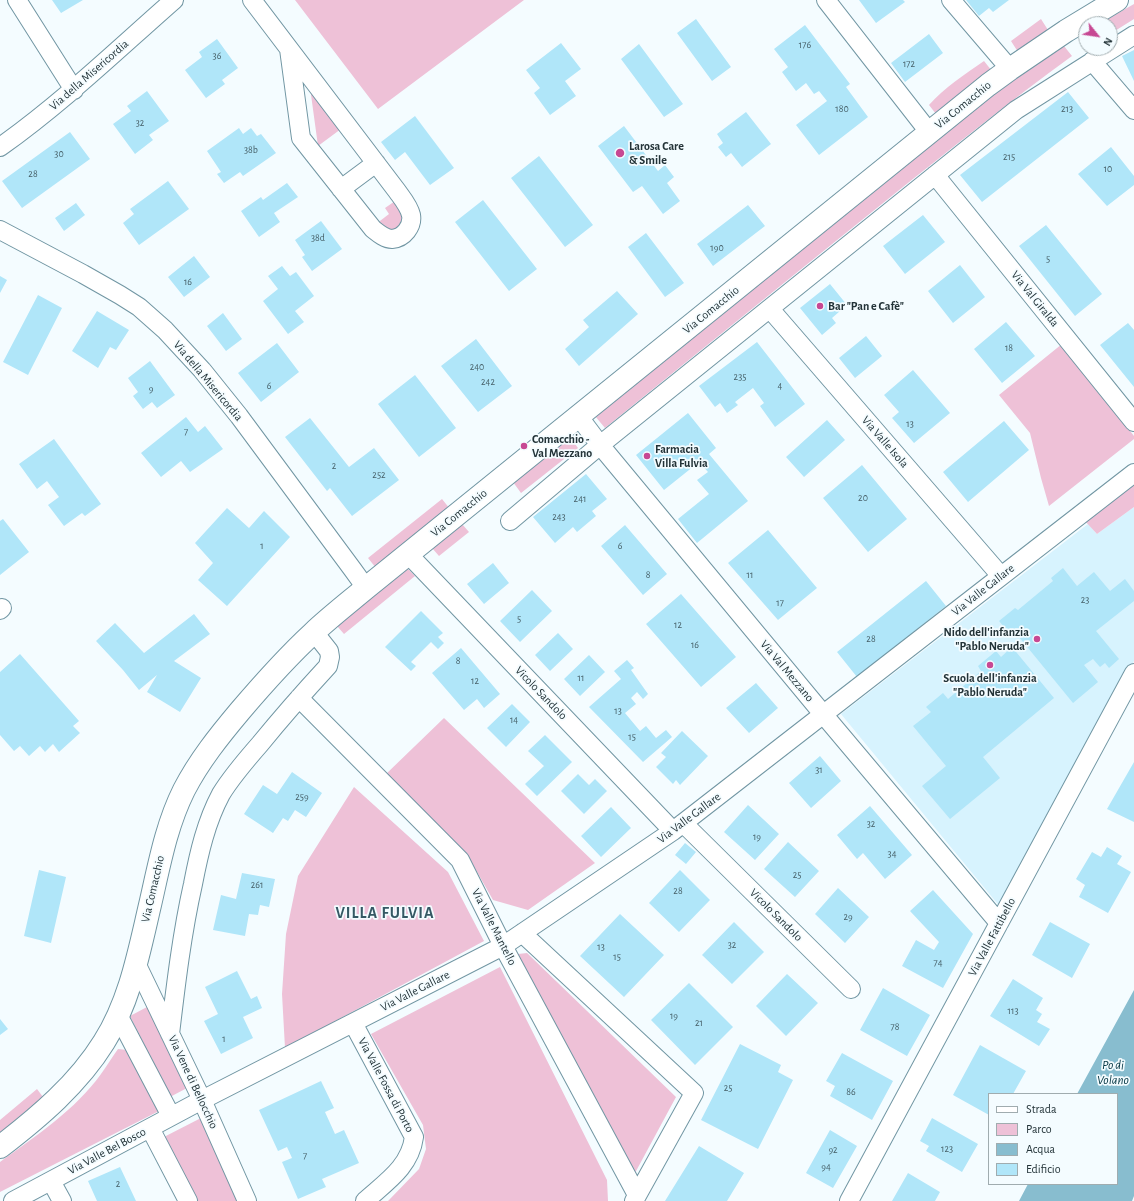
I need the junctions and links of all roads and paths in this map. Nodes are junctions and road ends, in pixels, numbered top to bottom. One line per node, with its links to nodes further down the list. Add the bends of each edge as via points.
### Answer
1 (17, 0): 11 (street)
2 (174, 0): 11 (street, Via della Misericordia)
3 (252, 0): 8 (street)
4 (826, 0): 13 (street)
5 (951, 0): 10 (street)
6 (1117, 0): 10 (main road, Via Comacchio)
7 (1134, 35): 9 (street)
8 (289, 49): 15 (street); 17 (street, via 301,138)
9 (1092, 61): 12 (street); 16 (street, via 1016,110)
10 (1010, 68): 13 (main road, Via Comacchio)
11 (74, 90): 14 (street, Via della Misericordia)
12 (1134, 110)
13 (929, 132): 20 (main road, Via Comacchio)
14 (0, 147)
15 (376, 163): 17 (street); 17 (street, via 411,215 410,226 402,235 392,239 381,236)
16 (935, 175): 19 (street); 21 (street, Via Val Giralda)
17 (341, 189)
18 (0, 230): 27 (street, Via della Misericordia, via 120,295 165,330 239,416)
19 (770, 309): 22 (street); 26 (street, Via Valle Isola)
20 (579, 417): 22 (street, Via Val Mezzano); 25 (main road, Via Comacchio)
21 (1134, 422)
22 (600, 445): 24 (street); 31 (street, Via Val Mezzano)
23 (1134, 473): 26 (street, Via Valle Gallare)
24 (510, 521)
25 (408, 554): 27 (main road, Via Comacchio); 32 (street, Vicolo Sandolo)
26 (1001, 576): 31 (street, Via Valle Gallare)
27 (366, 588): 28 (main road, Via Comacchio)
28 (314, 632): 30 (street, via 329,651 328,666); 36 (main road, Via Comacchio, via 273,673 228,726 191,778 175,810 162,852)
29 (1134, 673): 33 (street, Via Valle Fattibello)
30 (299, 698): 35 (street, Via Valle Mantello, via 460,860); 40 (street, via 232,778 210,818 188,903)
31 (823, 714): 32 (street, Via Valle Gallare); 33 (street, Via Val Mezzano)
32 (678, 827): 34 (street, Via Valle Gallare); 37 (street, Vicolo Sandolo)
33 (1000, 923): 52 (street, Via Valle Fattibello)
34 (522, 933): 35 (street, Via Valle Gallare); 46 (street, Via Valle Mantello, via 694,1093)
35 (503, 946): 39 (street, Via Valle Gallare); 46 (street, Via Valle Mantello)
36 (136, 963): 38 (main road, Via Comacchio); 40 (street, Via Vene di Bellocchio)
37 (851, 989)
38 (118, 1014): 42 (street); 44 (main road, Via Comacchio, via 105,1041 78,1077 55,1101)
39 (353, 1022): 41 (street, Via Valle Gallare); 51 (street, Via Valle Fossa di Porto, via 414,1137 406,1162)
40 (170, 1034): 41 (street, Via Vene di Bellocchio)
41 (202, 1100): 42 (street, Via Valle Bel Bosco); 50 (street, Via Vene di Bellocchio)
42 (172, 1116): 43 (street, Via Valle Bel Bosco)
43 (150, 1128): 45 (street, Via Valle Bel Bosco); 49 (street)
44 (0, 1147)
45 (51, 1181): 47 (street, Via Valle Bel Bosco); 48 (street)
46 (635, 1198)
47 (13, 1201)
48 (62, 1201)
49 (188, 1201)
50 (247, 1201)
51 (365, 1201)
52 (850, 1201)

